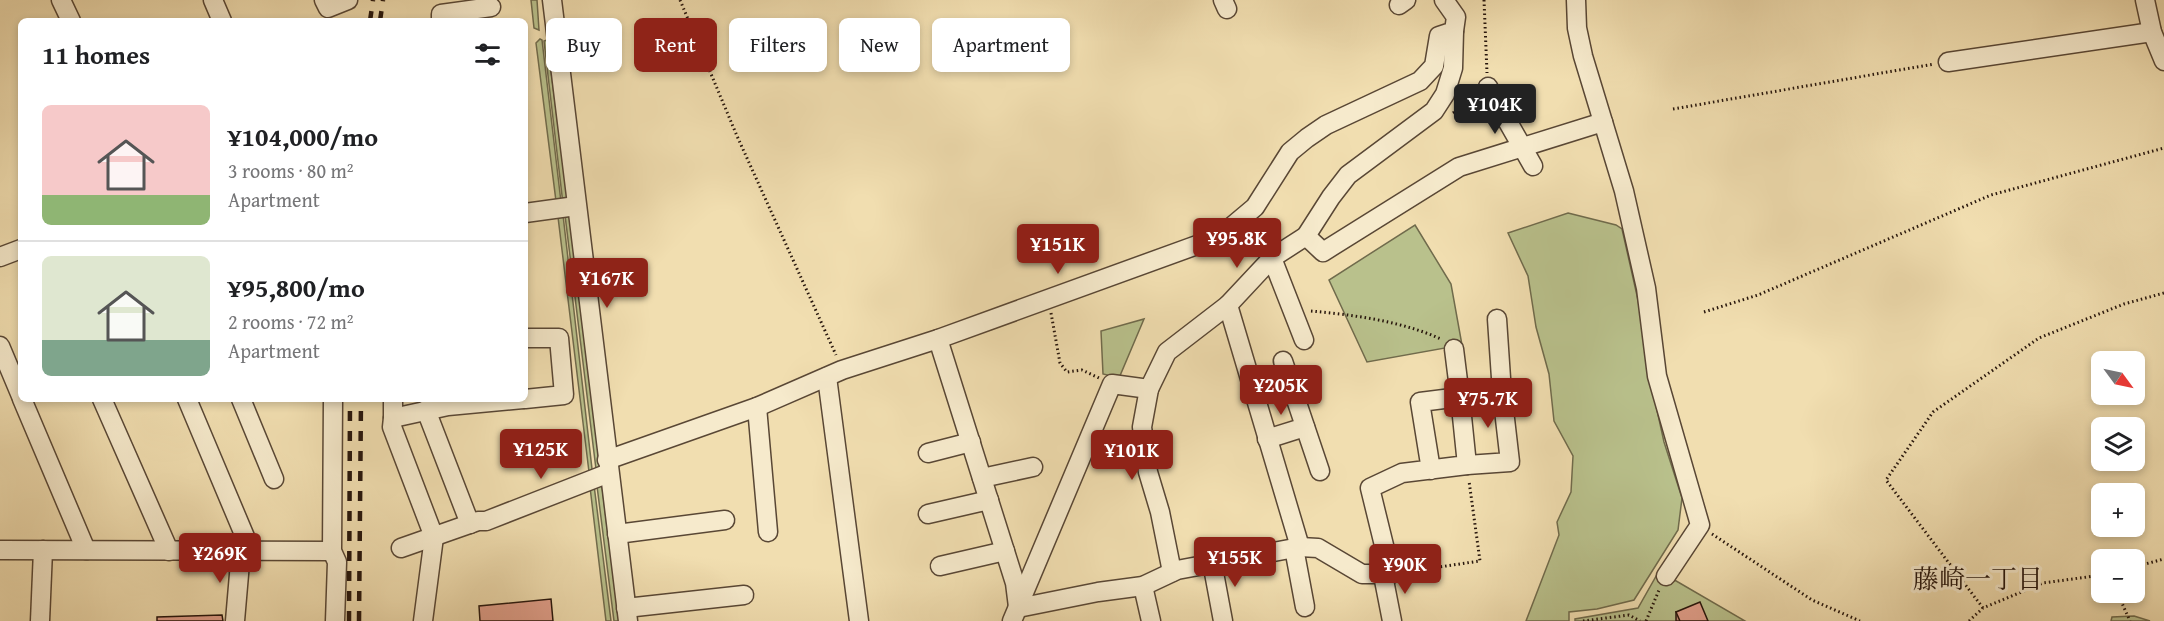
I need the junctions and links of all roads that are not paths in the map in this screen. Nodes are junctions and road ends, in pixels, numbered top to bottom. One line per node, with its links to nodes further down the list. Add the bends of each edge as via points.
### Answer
1 (61, 0): 10 (street)
2 (213, 0): 11 (street)
3 (324, 0): 4 (street, via 328,8)
4 (348, 0)
5 (552, 0): 21 (street)
6 (1444, 0): 13 (street, via 1456,16)
7 (1576, 0): 18 (street, via 1583,56)
8 (2145, 0): 14 (street)
9 (491, 10): 12 (street, via 441,14)
10 (69, 18)
11 (221, 18)
12 (441, 18)
13 (1454, 31): 23 (street, via 1453,68 1445,94 1434,111 1348,174); 30 (street, via 1439,36 1434,66 1420,81 1326,125 1290,152 1255,207 1208,242)
14 (2152, 32): 15 (street); 16 (street)
15 (2164, 61)
16 (1948, 62)
17 (1488, 87): 19 (street)
18 (1603, 122): 19 (street); 82 (street, via 1624,191 1646,288 1657,376 1700,525)
19 (1522, 146): 20 (street); 23 (street, via 1459,167 1323,252)
20 (1533, 166)
21 (576, 206): 22 (street); 56 (street)
22 (528, 213)
23 (1306, 236): 26 (street)
24 (18, 250): 25 (street)
25 (0, 257)
26 (1272, 258): 27 (street); 31 (street)
27 (1228, 305): 37 (street, via 1167,352); 52 (street)
28 (1497, 319): 38 (street)
29 (528, 338): 40 (street, via 559,338 564,395)
30 (938, 339): 35 (street); 53 (street)
31 (1304, 340)
32 (0, 346): 36 (street)
33 (1454, 349): 39 (street)
34 (1283, 361): 51 (street)
35 (835, 374): 48 (street); 92 (street)
36 (18, 389)
37 (1149, 389): 80 (street, via 1142,427 1146,461); 87 (street, via 1112,384)
38 (1502, 393): 39 (street); 55 (street, via 1510,462)
39 (1460, 397): 55 (street); 58 (street, via 1420,402)
40 (528, 399)
41 (24, 402): 73 (street)
42 (103, 402): 74 (street)
43 (188, 402): 75 (street)
44 (242, 402): 61 (street)
45 (333, 402): 76 (street)
46 (393, 402): 50 (street)
47 (491, 402): 49 (street)
48 (757, 407): 56 (street); 66 (street)
49 (426, 410): 50 (street); 65 (street)
50 (393, 418): 68 (street, via 392,427)
51 (1305, 427): 52 (street); 59 (street)
52 (1267, 439): 70 (street)
53 (970, 442): 54 (street); 60 (street)
54 (928, 453)
55 (1467, 465): 58 (street)
56 (608, 466): 65 (street); 67 (street)
57 (1033, 467): 60 (street)
58 (1431, 470): 81 (street, via 1402,473 1370,488)
59 (1320, 471)
60 (982, 478): 62 (street)
61 (274, 479)
62 (989, 500): 63 (street); 77 (street)
63 (928, 514)
64 (725, 520): 67 (street)
65 (478, 522): 68 (street)
66 (768, 532)
67 (617, 534): 86 (street)
68 (434, 537): 69 (street); 91 (street)
69 (401, 548)
70 (1297, 548): 78 (street); 81 (street, via 1318,548 1362,574); 85 (street)
71 (0, 550): 72 (street)
72 (43, 550): 73 (street); 88 (street)
73 (86, 550): 74 (street)
74 (169, 551): 75 (street)
75 (246, 551): 76 (street); 89 (street)
76 (332, 551): 90 (street, via 336,562)
77 (1005, 551): 79 (street); 87 (street, via 1015,583)
78 (1212, 562): 80 (street); 94 (street)
79 (940, 566)
80 (1172, 573): 83 (street)
81 (1387, 574): 95 (street)
82 (1666, 576)
83 (1143, 586): 87 (street, via 1098,592); 93 (street)
84 (744, 595): 86 (street)
85 (1305, 607)
86 (627, 615)
87 (1017, 617)
88 (40, 621)
89 (235, 621)
90 (335, 621)
91 (423, 621)
92 (859, 621)
93 (1151, 621)
94 (1223, 621)
95 (1392, 621)

